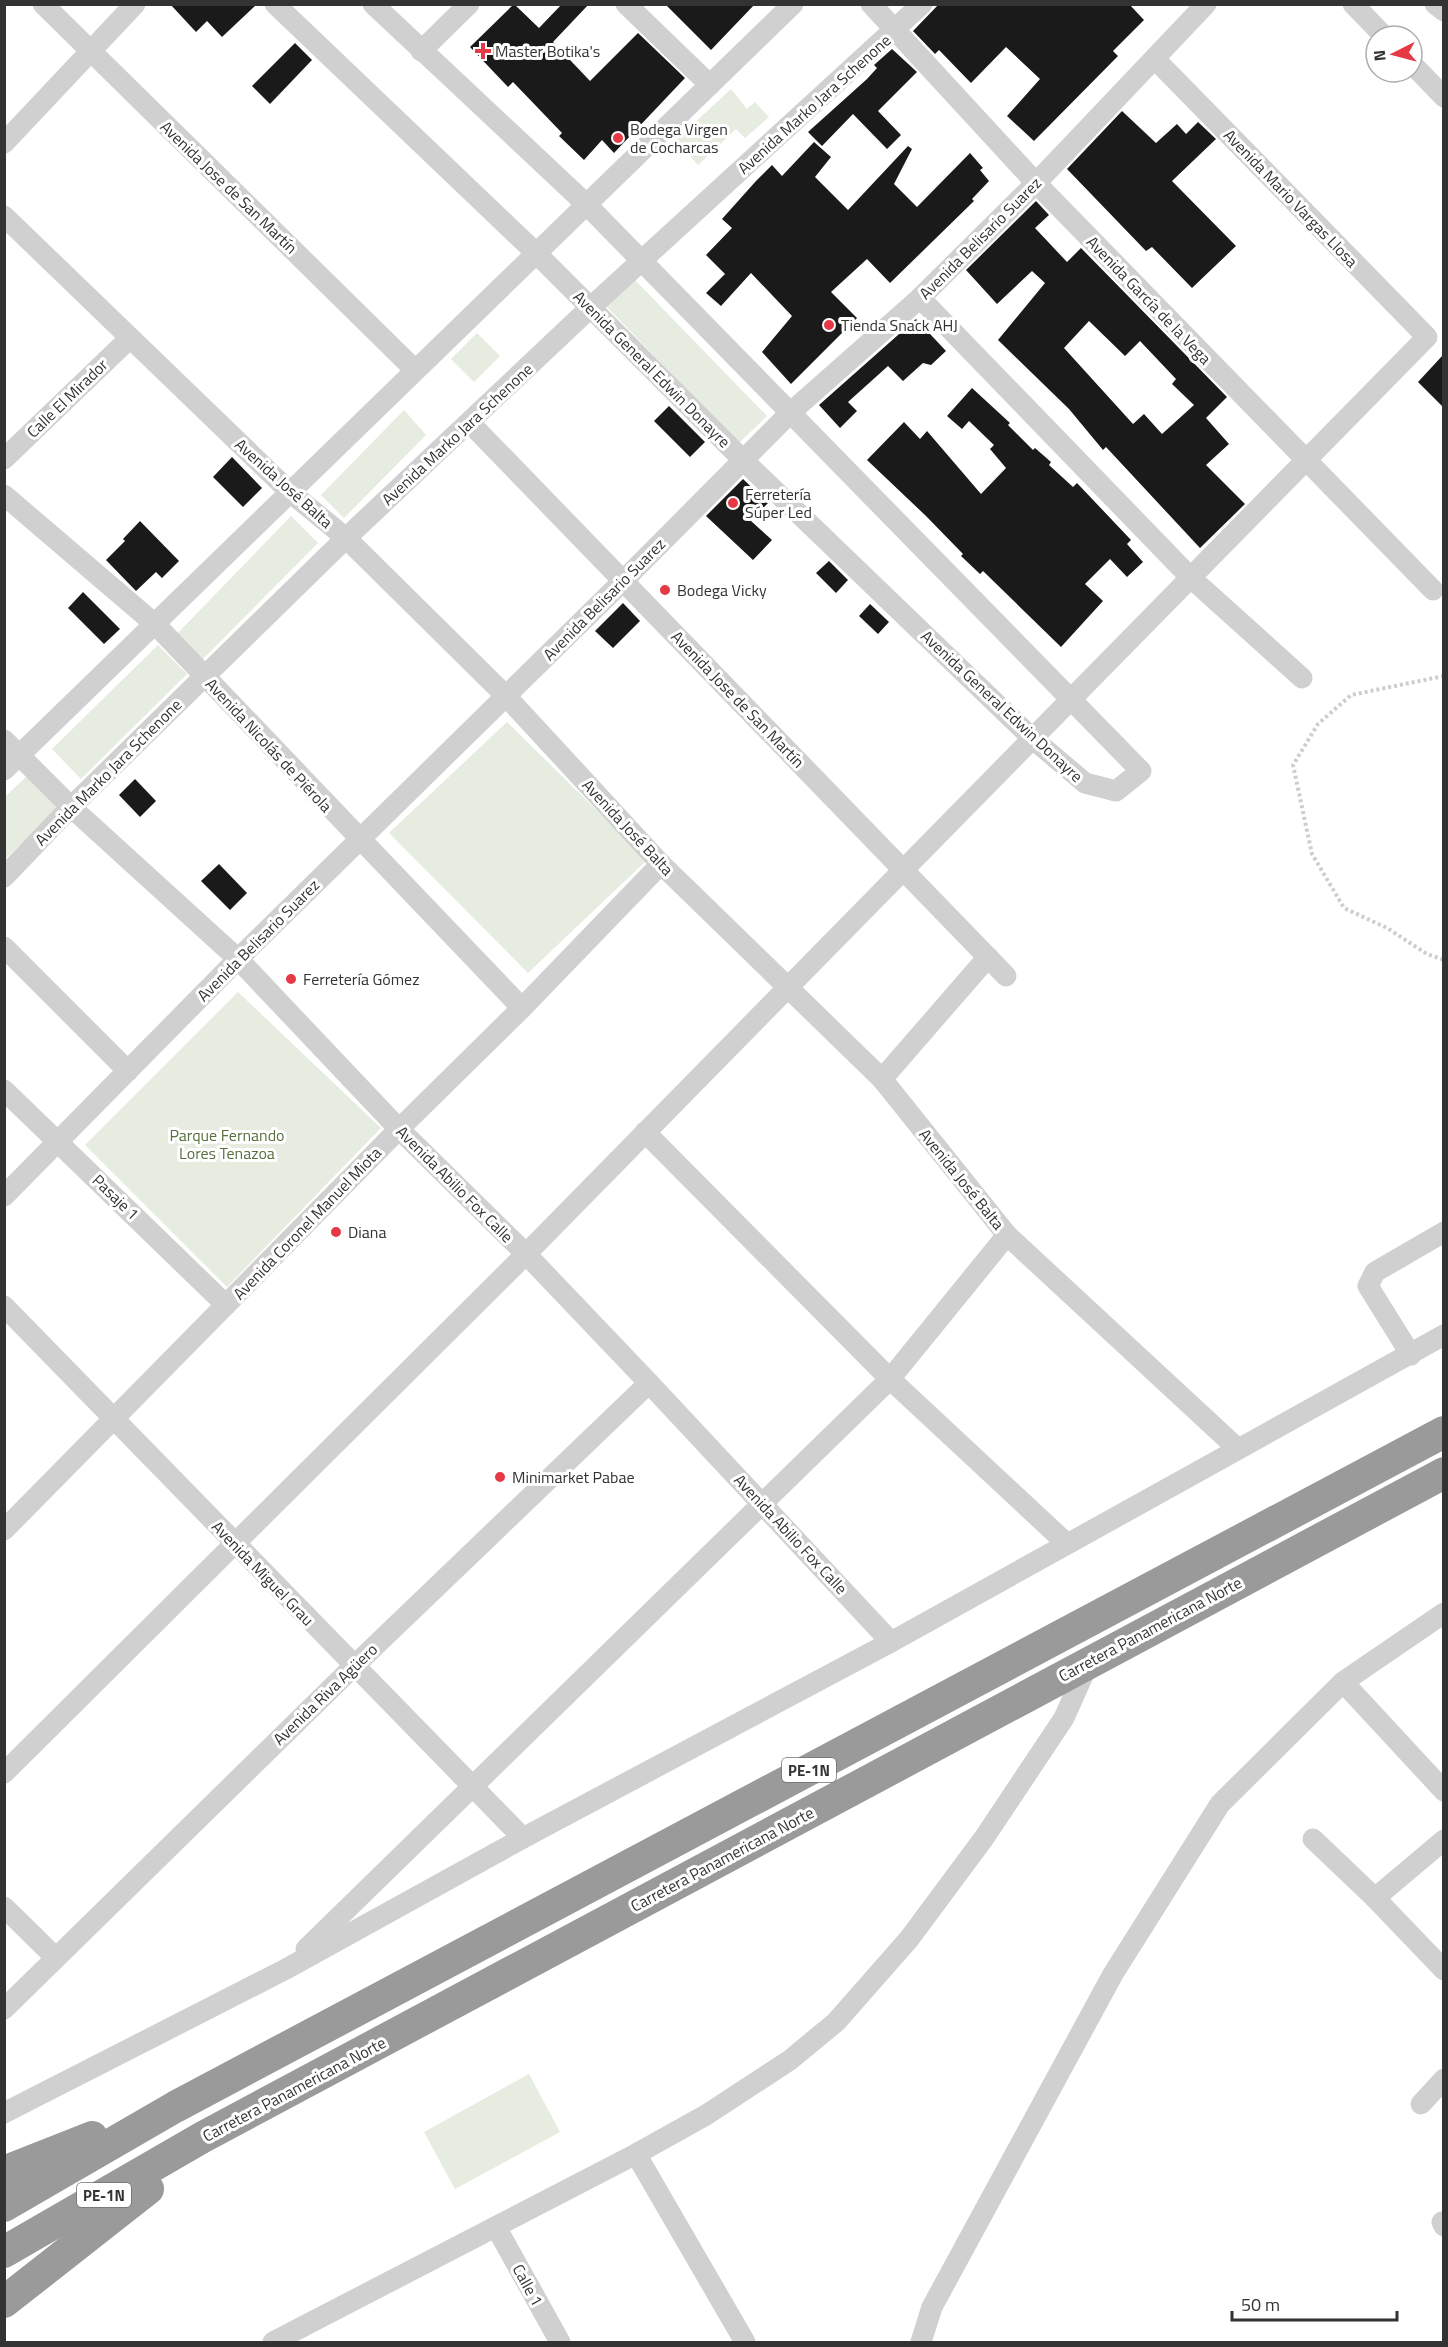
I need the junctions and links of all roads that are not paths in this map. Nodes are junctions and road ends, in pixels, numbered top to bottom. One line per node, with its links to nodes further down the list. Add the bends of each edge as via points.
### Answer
1 (43, 4): 17 (street, Avenida Jose de San Martín)
2 (135, 4): 17 (street)
3 (275, 4): 26 (street, Avenida General Edwin Donayre)
4 (373, 4): 16 (street, Avenida General Edwin Donayre)
5 (469, 4): 16 (street)
6 (626, 4): 20 (street)
7 (793, 4): 20 (street)
8 (871, 4): 15 (street, Avenida García de la Vega)
9 (922, 4): 15 (street, Avenida Marko Jara Schenone)
10 (1206, 4): 18 (street, Avenida Belisario Suarez)
11 (1353, 4): 14 (street)
12 (1435, 4): 13 (street)
13 (1443, 11)
14 (1372, 24)
15 (895, 29): 23 (street, Avenida García de la Vega); 27 (street, Avenida Marko Jara Schenone)
16 (421, 51): 24 (street, Avenida General Edwin Donayre)
17 (91, 52): 22 (street); 31 (street, Avenida Jose de San Martín)
18 (1155, 59): 23 (street, Avenida Belisario Suarez); 36 (street, Avenida Mario Vargas Llosa, via 1427,337)
19 (1424, 76): 21 (street)
20 (710, 85): 24 (street)
21 (1443, 96)
22 (4, 143)
23 (1036, 183): 28 (street, Avenida Belisario Suarez); 36 (street, Avenida García de la Vega)
24 (586, 204): 26 (street); 27 (street, Avenida General Edwin Donayre)
25 (4, 216): 30 (street, Avenida José Balta)
26 (535, 252): 29 (street, Avenida General Edwin Donayre); 31 (street)
27 (643, 261): 29 (street, Avenida Marko Jara Schenone); 32 (street, Avenida General Edwin Donayre)
28 (920, 298): 32 (street, Avenida Belisario Suarez); 40 (street)
29 (591, 307): 33 (street, Avenida Marko Jara Schenone); 35 (street, Avenida General Edwin Donayre)
30 (130, 338): 34 (street, Calle El Mirador); 37 (street, Avenida José Balta)
31 (415, 370): 37 (street)
32 (791, 412): 35 (street, Avenida Belisario Suarez); 47 (street, Avenida General Edwin Donayre)
33 (470, 423): 39 (street, Avenida Marko Jara Schenone); 41 (street, Avenida Jose de San Martín)
34 (4, 459)
35 (743, 460): 41 (street, Avenida Belisario Suarez); 48 (street, Avenida General Edwin Donayre)
36 (1305, 461): 40 (street); 42 (street, Avenida García de la Vega)
37 (290, 492): 39 (street, Avenida José Balta); 43 (street)
38 (4, 495): 43 (street, Avenida Nicolás de Piérola)
39 (346, 538): 44 (street, Avenida Marko Jara Schenone); 46 (street, Avenida José Balta)
40 (1191, 578): 45 (street); 47 (street)
41 (623, 581): 46 (street, Avenida Belisario Suarez); 55 (street, Avenida Jose de San Martín)
42 (1432, 590)
43 (156, 625): 44 (street, Avenida Nicolás de Piérola); 50 (street)
44 (205, 677): 52 (street, Avenida Marko Jara Schenone); 53 (street, Avenida Nicolás de Piérola)
45 (1302, 678)
46 (506, 696): 53 (street, Avenida Belisario Suarez); 54 (street, Avenida José Balta)
47 (1072, 701): 48 (street); 48 (street, Avenida General Edwin Donayre, via 1141,771 1116,791 1085,783)
48 (1032, 738): 55 (street)
49 (4, 740): 50 (street, Avenida Abilio Fox Calle)
50 (20, 755): 51 (street); 52 (street, Avenida Abilio Fox Calle)
51 (4, 770)
52 (71, 807): 56 (street, Avenida Marko Jara Schenone); 59 (street, Avenida Abilio Fox Calle)
53 (359, 840): 59 (street, Avenida Belisario Suarez); 62 (street, Avenida Nicolás de Piérola)
54 (661, 864): 61 (street, Avenida José Balta); 62 (street, Avenida Coronel Manuel Miota)
55 (903, 869): 58 (street, Avenida Jose de San Martín); 61 (street)
56 (4, 877)
57 (4, 947): 63 (street)
58 (988, 957): 60 (street, Avenida Jose de San Martín); 64 (street)
59 (238, 959): 63 (street, Avenida Belisario Suarez); 66 (street, Avenida Abilio Fox Calle)
60 (1006, 976)
61 (787, 986): 64 (street, Avenida José Balta); 67 (street)
62 (522, 1008): 66 (street, Avenida Coronel Manuel Miota)
63 (128, 1071): 68 (street, Avenida Belisario Suarez)
64 (882, 1079): 71 (street, Avenida José Balta)
65 (4, 1090): 68 (street, Pasaje 1)
66 (399, 1129): 72 (street, Avenida Abilio Fox Calle); 73 (street, Avenida Coronel Manuel Miota)
67 (645, 1132): 72 (street); 77 (street)
68 (59, 1141): 69 (street, Avenida Belisario Suarez); 73 (street, Pasaje 1)
69 (4, 1196)
70 (1443, 1232): 76 (street, via 1375,1272 1368,1286)
71 (1007, 1235): 77 (street); 81 (street, Avenida José Balta)
72 (526, 1254): 78 (street, Avenida Abilio Fox Calle); 86 (street)
73 (226, 1305): 79 (street, Avenida Coronel Manuel Miota)
74 (4, 1306): 79 (street, Avenida Miguel Grau)
75 (1443, 1335): 76 (street)
76 (1411, 1354): 81 (street)
77 (890, 1379): 83 (street); 85 (street)
78 (649, 1383): 83 (street, Avenida Abilio Fox Calle); 90 (street, Avenida Riva Agüero)
79 (114, 1419): 84 (street, Avenida Coronel Manuel Miota); 86 (street, Avenida Miguel Grau)
80 (1443, 1432): 106 (highway, PE-1N)
81 (1238, 1449): 85 (street)
82 (1443, 1473): 89 (highway, Carretera Panamericana Norte / PE-1N)
83 (764, 1504): 88 (street, Avenida Abilio Fox Calle); 93 (street)
84 (4, 1530)
85 (1066, 1543): 88 (street)
86 (234, 1545): 90 (street, Avenida Miguel Grau); 92 (street)
87 (1442, 1616): 91 (street)
88 (891, 1642): 95 (street)
89 (1089, 1662): 108 (highway, Carretera Panamericana Norte / PE-1N); 109 (street, via 1064,1718 984,1838 909,1939 836,2022 790,2060 706,2115)
90 (354, 1666): 93 (street, Avenida Miguel Grau); 100 (street, Avenida Riva Agüero)
91 (1343, 1682): 94 (street); 118 (street, via 1220,1803 1206,1823 1102,1994 932,2307)
92 (4, 1773)
93 (471, 1787): 95 (street, Avenida Miguel Grau); 101 (street)
94 (1443, 1791)
95 (523, 1838): 101 (street)
96 (1313, 1839): 98 (street)
97 (1443, 1840): 98 (street)
98 (1375, 1898): 102 (street)
99 (4, 1907): 100 (street)
100 (56, 1958): 103 (street, Avenida Riva Agüero)
101 (286, 1969): 107 (street)
102 (1443, 1970)
103 (4, 2009)
104 (1443, 2079): 105 (street)
105 (1421, 2104)
106 (175, 2107): 110 (highway); 111 (highway, PE-1N)
107 (4, 2113)
108 (203, 2137): 113 (highway, Carretera Panamericana Norte / PE-1N); 114 (highway, via 177,2167)
109 (636, 2154): 112 (street); 117 (street)
110 (4, 2172)
111 (4, 2206)
112 (496, 2227): 115 (street); 116 (street, Calle 1)
113 (4, 2252)
114 (4, 2302)
115 (273, 2343)
116 (560, 2343)
117 (745, 2343)
118 (921, 2343)

